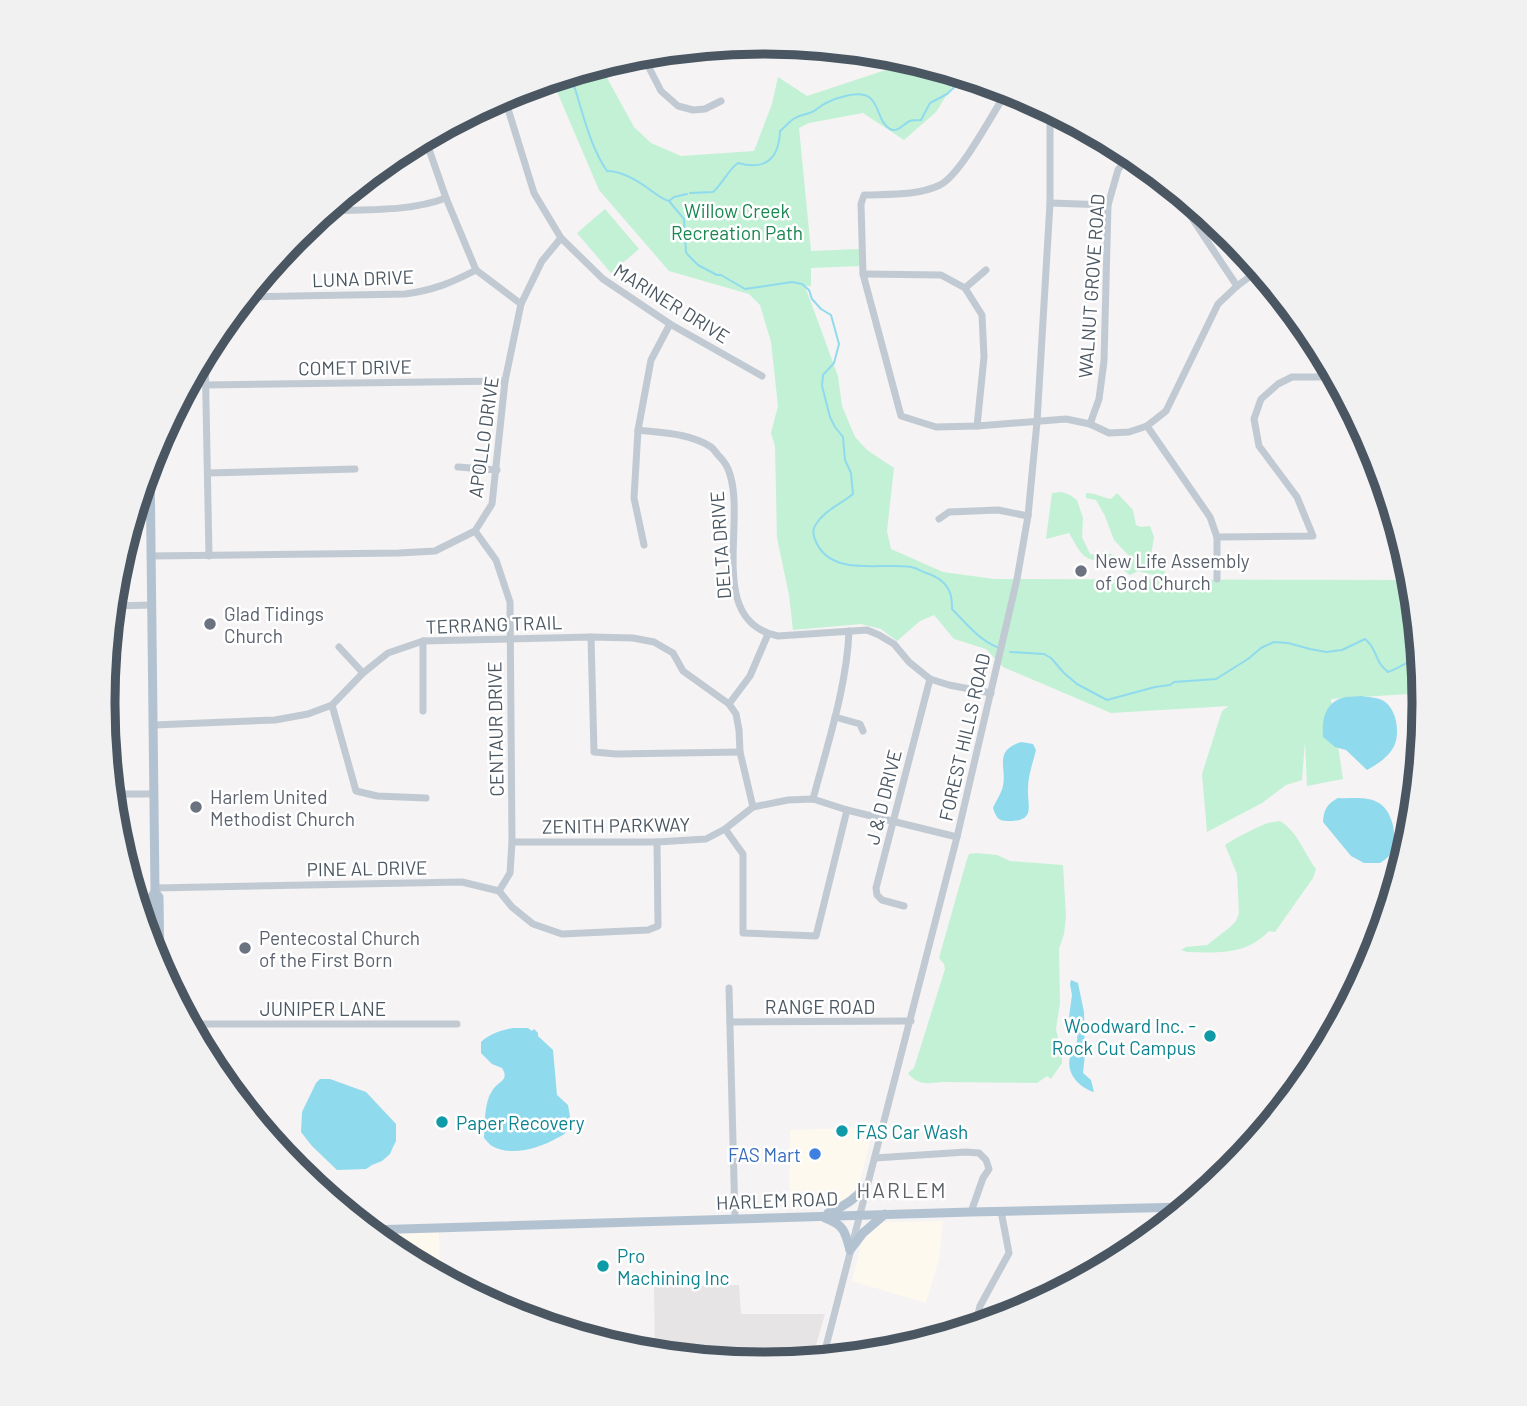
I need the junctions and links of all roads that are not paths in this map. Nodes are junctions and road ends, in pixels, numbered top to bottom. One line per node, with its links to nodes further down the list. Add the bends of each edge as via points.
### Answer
1 (648, 65): 3 (street, via 661,91 678,106 705,109)
2 (1001, 100): 16 (street, via 959,169 942,184 916,192 864,195)
3 (721, 101)
4 (508, 107): 13 (street, MARINER DRIVE, via 534,192)
5 (1049, 121): 9 (street, FOREST HILLS ROAD)
6 (428, 148): 8 (street)
7 (1123, 163): 10 (street, WALNUT GROVE ROAD)
8 (446, 198): 11 (street, via 405,208); 14 (street)
9 (1050, 203): 10 (street); 28 (street, FOREST HILLS ROAD)
10 (1108, 205): 29 (street, WALNUT GROVE ROAD, via 1104,361)
11 (342, 210)
12 (1189, 213): 18 (street)
13 (561, 238): 21 (street, APOLLO DRIVE, via 542,261); 22 (street, MARINER DRIVE, via 603,279)
14 (476, 270): 20 (street, LUNA DRIVE, via 431,290 405,294); 21 (street)
15 (986, 270): 19 (street)
16 (863, 274): 19 (street, via 941,275); 30 (street, via 901,416 936,427)
17 (1251, 276): 18 (street)
18 (1237, 286): 31 (street, via 1218,304 1166,411)
19 (965, 288): 30 (street, via 982,315 984,357)
20 (258, 297)
21 (521, 304): 26 (street, APOLLO DRIVE)
22 (670, 324): 24 (street, MARINER DRIVE); 32 (street, via 651,360)
23 (206, 373): 27 (street)
24 (762, 376)
25 (1324, 377): 41 (street, via 1292,377 1278,384 1262,399 1254,419 1259,446 1297,497 1314,536)
26 (505, 381): 27 (street, COMET DRIVE); 35 (street, APOLLO DRIVE)
27 (206, 384): 36 (street)
28 (1037, 422): 29 (street, via 1066,419); 30 (street); 38 (street, FOREST HILLS ROAD)
29 (1090, 424): 31 (street, via 1109,433)
30 (977, 426)
31 (1147, 426): 41 (street, via 1210,517)
32 (638, 430): 42 (street, via 634,498); 49 (street, DELTA DRIVE, via 687,436 713,448 728,467 734,492 737,596 746,618)
33 (458, 467): 35 (street)
34 (355, 469): 36 (street)
35 (497, 470): 40 (street, APOLLO DRIVE, via 492,504)
36 (208, 473): 44 (street)
37 (151, 490): 43 (main road)
38 (1028, 516): 39 (street, via 998,510 949,512); 56 (street, FOREST HILLS ROAD)
39 (939, 519)
40 (475, 531): 44 (street, via 435,551); 51 (street, CENTAUR DRIVE, via 496,561 510,602)
41 (1217, 537): 45 (street)
42 (644, 545)
43 (152, 556): 44 (street); 46 (main road)
44 (209, 556)
45 (1217, 579)
46 (152, 605): 47 (street); 61 (main road)
47 (122, 606)
48 (849, 631): 49 (street); 55 (street, via 879,635); 60 (street)
49 (768, 634): 57 (street, via 750,676)
50 (591, 637): 51 (street, TERRANG TRAIL); 57 (street, TERRANG TRAIL, via 654,642 673,653 684,671); 63 (street, via 594,752)
51 (509, 639): 52 (street, TERRANG TRAIL); 73 (street, CENTAUR DRIVE)
52 (423, 641): 54 (street, TERRANG TRAIL, via 388,653); 59 (street)
53 (339, 647): 54 (street)
54 (363, 673): 58 (street, TERRANG TRAIL)
55 (930, 679): 56 (street); 70 (street, J & D DRIVE)
56 (991, 693): 72 (street, FOREST HILLS ROAD)
57 (729, 704): 63 (street, via 736,714)
58 (332, 705): 61 (street, TERRANG TRAIL, via 275,720); 66 (street, via 356,791)
59 (424, 711)
60 (835, 717): 62 (street, via 860,724); 67 (street)
61 (154, 724): 65 (main road)
62 (863, 731)
63 (740, 752): 68 (street)
64 (121, 794): 65 (street)
65 (154, 794): 75 (main road)
66 (426, 798)
67 (813, 799): 68 (street, ZENITH PARKWAY); 69 (street, ZENITH PARKWAY)
68 (753, 807): 71 (street, ZENITH PARKWAY)
69 (847, 810): 70 (street, ZENITH PARKWAY); 71 (street, via 816,936 743,933 743,854)
70 (893, 821): 72 (street, ZENITH PARKWAY); 77 (street, J & D DRIVE, via 876,888 882,900)
71 (725, 829): 74 (street, ZENITH PARKWAY, via 706,839)
72 (957, 837): 81 (street, FOREST HILLS ROAD)
73 (512, 842): 74 (street, ZENITH PARKWAY); 76 (street, CENTAUR DRIVE, via 510,873)
74 (657, 842): 76 (street, via 658,926 648,930 562,934 533,924)
75 (155, 890): 76 (street, PINE AL DRIVE, via 462,882); 78 (main road); 79 (main road)
76 (499, 891)
77 (904, 906)
78 (151, 917)
79 (160, 940)
80 (729, 988): 82 (street)
81 (911, 1020): 82 (street, RANGE ROAD); 85 (street, FOREST HILLS ROAD)
82 (730, 1022): 93 (street)
83 (200, 1024): 84 (street, JUNIPER LANE)
84 (457, 1024)
85 (875, 1158): 86 (street, FOREST HILLS ROAD); 89 (street, via 979,1153 989,1169)
86 (866, 1186): 91 (street, FOREST HILLS ROAD); 92 (main road, via 843,1208)
87 (1170, 1208): 88 (main road, HARLEM ROAD)
88 (1001, 1211): 89 (main road, HARLEM ROAD); 96 (street, via 1009,1253)
89 (971, 1212): 90 (main road, HARLEM ROAD)
90 (885, 1214): 91 (main road, HARLEM ROAD); 95 (main road)
91 (859, 1215): 92 (main road, HARLEM ROAD); 95 (street, FOREST HILLS ROAD)
92 (820, 1217): 93 (main road, HARLEM ROAD); 95 (main road, via 841,1226)
93 (735, 1219): 94 (main road, HARLEM ROAD)
94 (385, 1230)
95 (850, 1250): 97 (street, FOREST HILLS ROAD)
96 (978, 1315)
97 (825, 1348)

